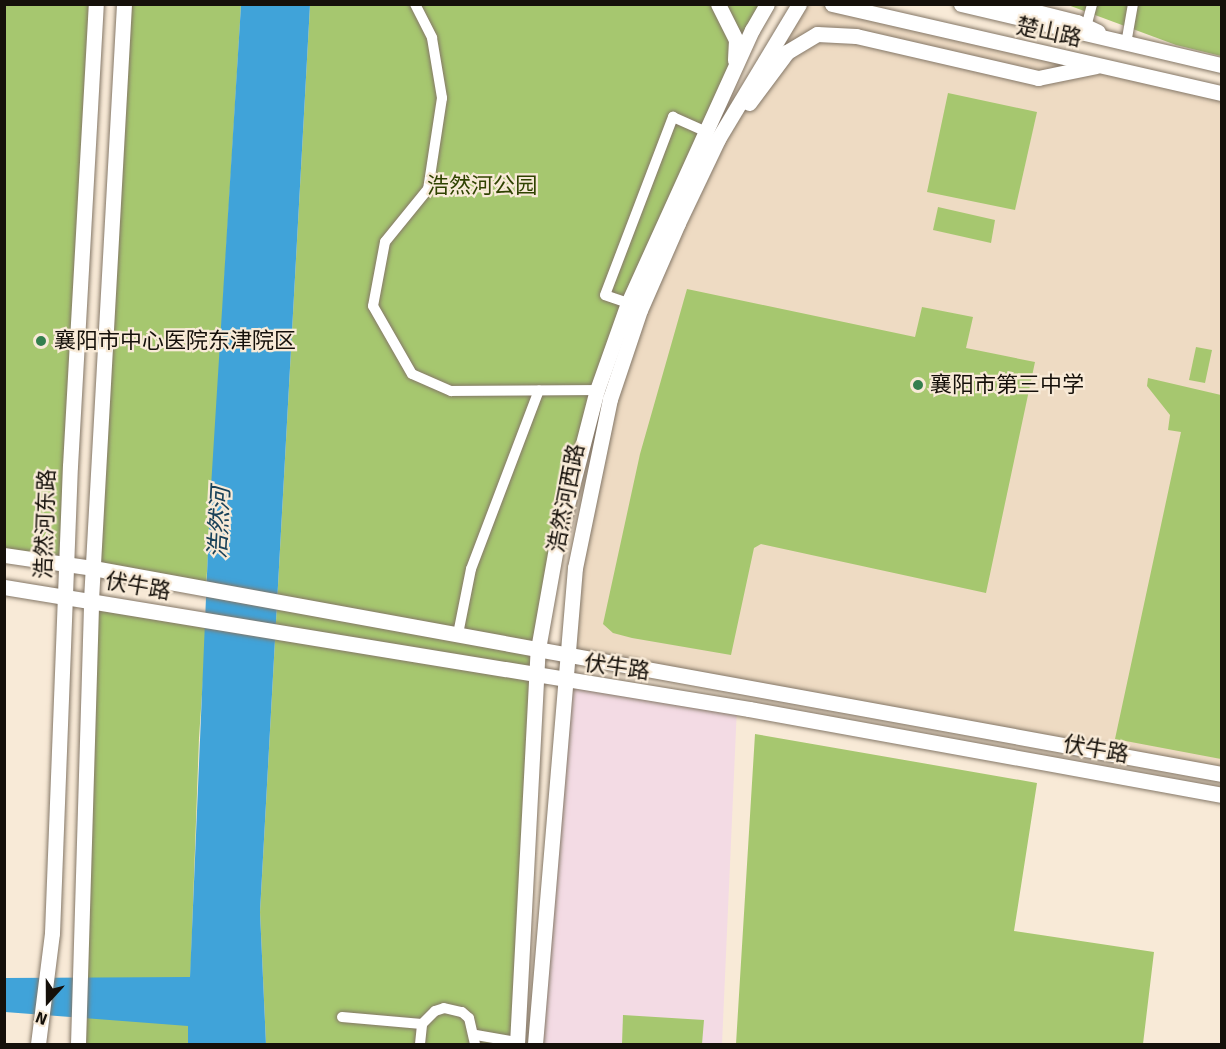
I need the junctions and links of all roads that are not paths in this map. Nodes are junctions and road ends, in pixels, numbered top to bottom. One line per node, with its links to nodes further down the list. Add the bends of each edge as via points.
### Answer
1 (96, 4): 24 (street, 浩然河东路)
2 (124, 4): 25 (street)
3 (415, 4): 21 (street, via 432,38 442,98 428,189 385,242 373,306 412,374 452,391)
4 (718, 4): 16 (street, via 736,40)
5 (767, 4): 16 (street, 浩然河西路)
6 (799, 4): 18 (street, 浩然河西路)
7 (832, 4): 15 (street, 楚山路)
8 (961, 4): 13 (street, 楚山路)
9 (1005, 4): 12 (street)
10 (1092, 4): 12 (street)
11 (1133, 4): 13 (street)
12 (1086, 27): 13 (street)
13 (1126, 45): 14 (street, 楚山路)
14 (1221, 65)
15 (1096, 66): 17 (street, 楚山路); 18 (street, via 1038,78 856,36 817,34 787,52 750,102)
16 (734, 68): 19 (street, 浩然河西路)
17 (1221, 93)
18 (732, 116): 31 (street, 浩然河西路, via 640,310 610,399 586,501)
19 (705, 131): 20 (street, 浩然河西路); 20 (street, via 673,117 605,296)
20 (628, 303): 22 (street, 浩然河西路)
21 (539, 390): 22 (street); 29 (street, via 471,569)
22 (597, 390): 30 (street, 浩然河西路, via 556,548)
23 (4, 555): 24 (street)
24 (66, 564): 25 (street); 27 (street, 浩然河东路)
25 (93, 568): 28 (street); 29 (street)
26 (4, 587): 27 (street, 伏牛路)
27 (64, 597): 28 (street, 伏牛路); 40 (street, 浩然河东路, via 52,933)
28 (91, 600): 32 (street, 伏牛路); 41 (street)
29 (458, 634): 30 (street)
30 (538, 649): 31 (street); 32 (street, 浩然河西路)
31 (568, 654): 33 (street, 浩然河西路); 34 (street)
32 (539, 677): 33 (street, 伏牛路); 39 (street, 浩然河西路)
33 (566, 682): 35 (street, 伏牛路, via 748,709); 43 (street, 浩然河西路)
34 (1221, 774)
35 (1221, 795)
36 (342, 1017): 37 (street)
37 (422, 1024): 38 (street, via 435,1011 453,1009 469,1018); 42 (street)
38 (475, 1040): 39 (street)
39 (517, 1043)
40 (38, 1044)
41 (78, 1044)
42 (420, 1044)
43 (537, 1044)

